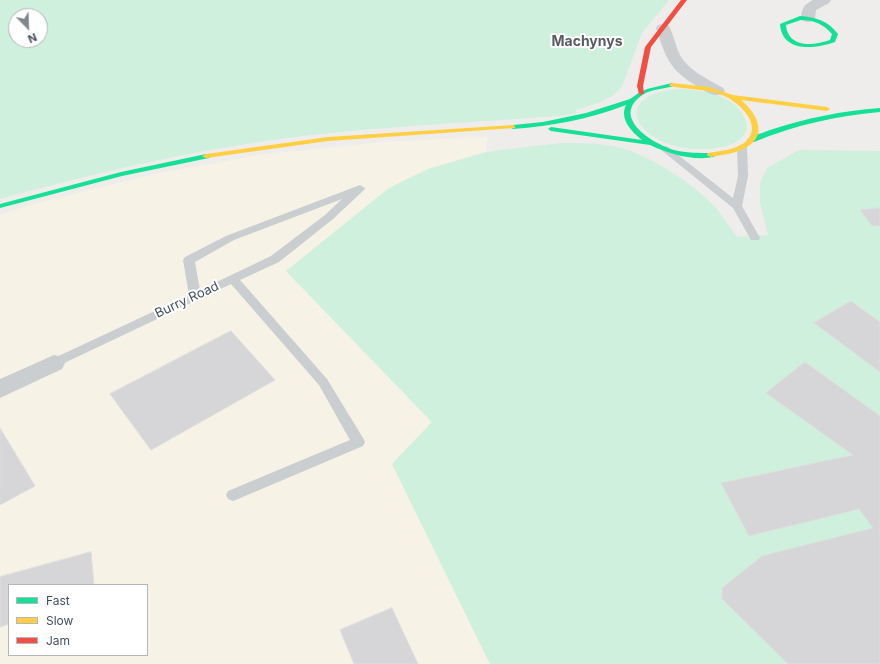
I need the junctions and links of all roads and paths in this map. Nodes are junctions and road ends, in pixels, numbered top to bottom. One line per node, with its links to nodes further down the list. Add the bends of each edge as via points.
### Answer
1 (684, 0): 4 (main road)
2 (824, 0): 3 (street, via 809,8)
3 (808, 18): 3 (main road, via 827,25 835,34 833,42 808,47 792,42 782,33 783,24 791,20)
4 (663, 28): 5 (main road, via 648,46 640,86); 6 (street, via 672,55 680,66 696,79)
5 (641, 93): 6 (main road, via 672,85); 7 (main road)
6 (724, 94): 9 (main road); 11 (main road, via 742,104 750,112 756,131)
7 (631, 101): 10 (main road, via 612,110); 12 (main road, via 627,111 628,121 641,137)
8 (880, 110): 9 (main road)
9 (846, 112): 11 (main road, via 800,121)
10 (530, 127): 12 (main road); 15 (main road, via 328,139 229,153 125,173)
11 (751, 140): 13 (main road)
12 (652, 144): 14 (main road)
13 (742, 147): 14 (main road, via 728,153 711,155); 16 (lane, via 743,176)
14 (665, 149): 16 (lane)
15 (0, 206)
16 (737, 206): 17 (lane)
17 (755, 238)
18 (232, 278): 19 (lane, Burry Road); 19 (lane, Burry Road, via 275,259 360,188 230,238 189,260); 22 (lane, via 322,382 358,442)
19 (196, 296): 20 (lane, Burry Road)
20 (54, 364): 21 (street, Burry Road)
21 (0, 390)
22 (232, 494)

